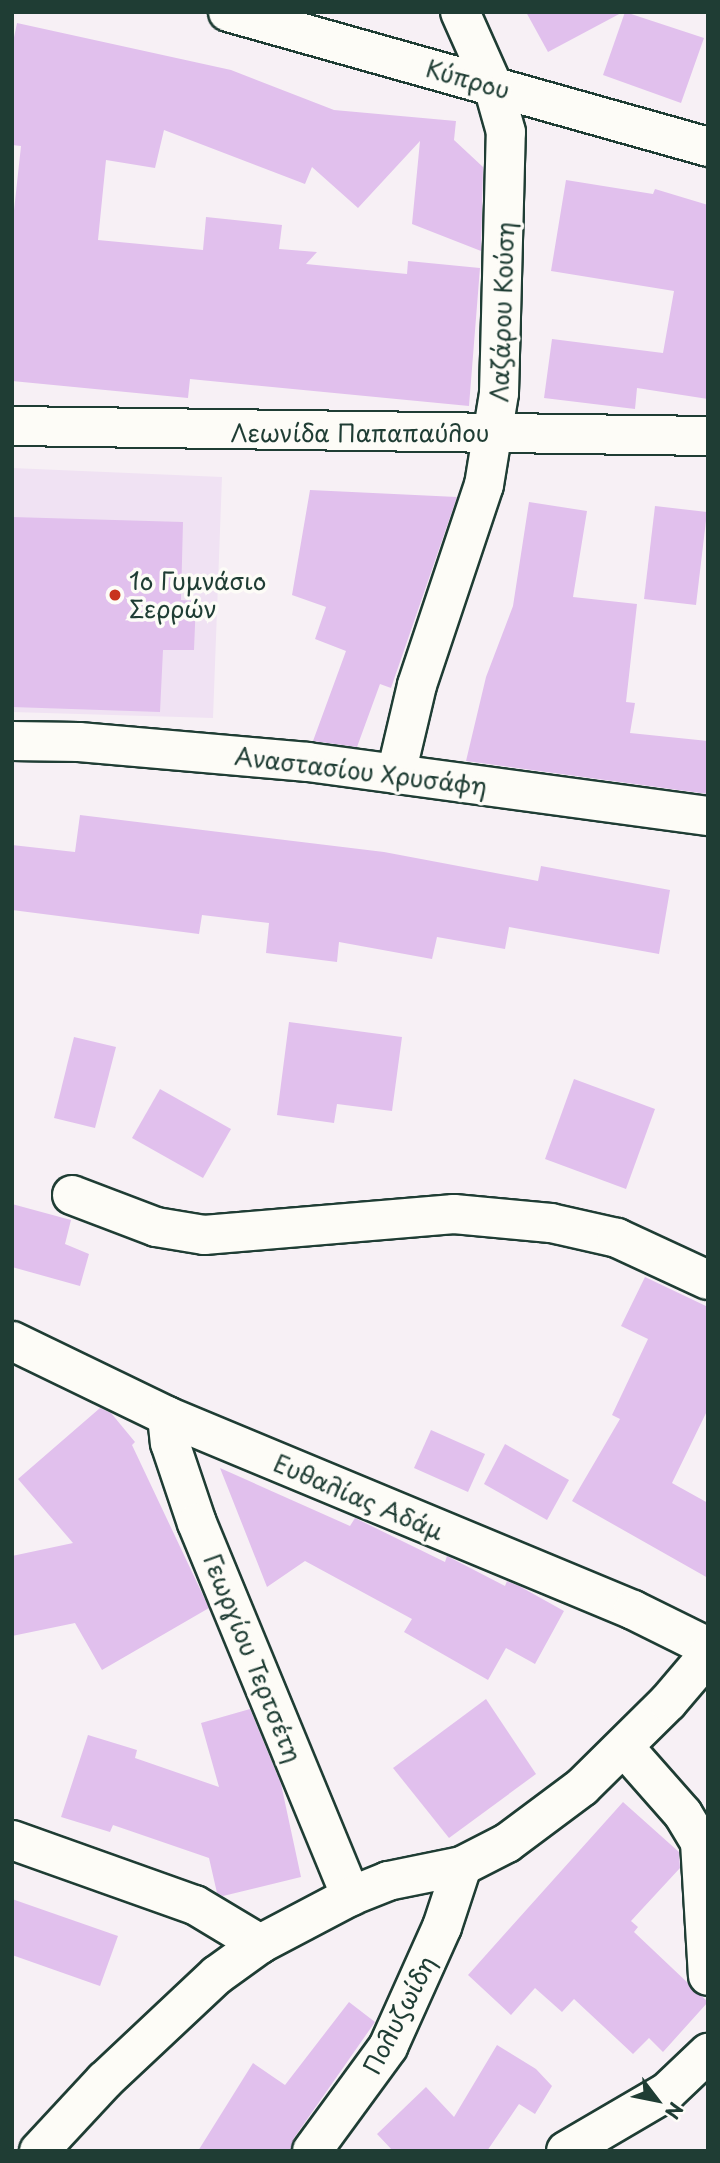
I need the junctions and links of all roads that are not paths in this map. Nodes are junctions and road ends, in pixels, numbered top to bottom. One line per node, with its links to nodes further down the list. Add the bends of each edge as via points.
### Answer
1 (228, 12): 3 (street, Κύπρου)
2 (460, 12): 3 (street, Λαζάρου Κούση)
3 (493, 86): 4 (street, Κύπρου); 6 (street, Λαζάρου Κούση, via 508,159)
4 (708, 147)
5 (12, 426): 6 (street, Λεωνίδα Παπαπαύλου)
6 (496, 433): 7 (street, Λεωνίδα Παπαπαύλου); 9 (street, Λαζάρου Κούση, via 474,517 417,685)
7 (708, 436)
8 (12, 741): 9 (street, Αναστασίου Χρυσάφη, via 174,750)
9 (396, 774): 10 (street, Αναστασίου Χρυσάφη)
10 (708, 816)
11 (72, 1195): 12 (street, via 156,1227 204,1235 454,1214 551,1223 617,1238)
12 (708, 1280)
13 (12, 1341): 14 (street, Ευθαλίας Αδάμ)
14 (167, 1416): 15 (street, Ευθαλίας Αδάμ, via 633,1610); 20 (street, Γεωργίου Τερτσέτη, via 170,1443 197,1523)
15 (708, 1647)
16 (708, 1655): 17 (street)
17 (624, 1747): 19 (street, via 538,1820); 22 (street, via 683,1814 699,1842)
18 (12, 1839): 21 (street, via 195,1905)
19 (462, 1866): 20 (street, via 388,1881); 25 (street, Πολυζωίδη, via 442,1927 388,2047)
20 (351, 1896): 21 (street)
21 (260, 1944): 24 (street, via 184,2004)
22 (708, 1976)
23 (708, 2053): 26 (street, via 667,2092)
24 (39, 2151)
25 (312, 2151)
26 (566, 2151)

